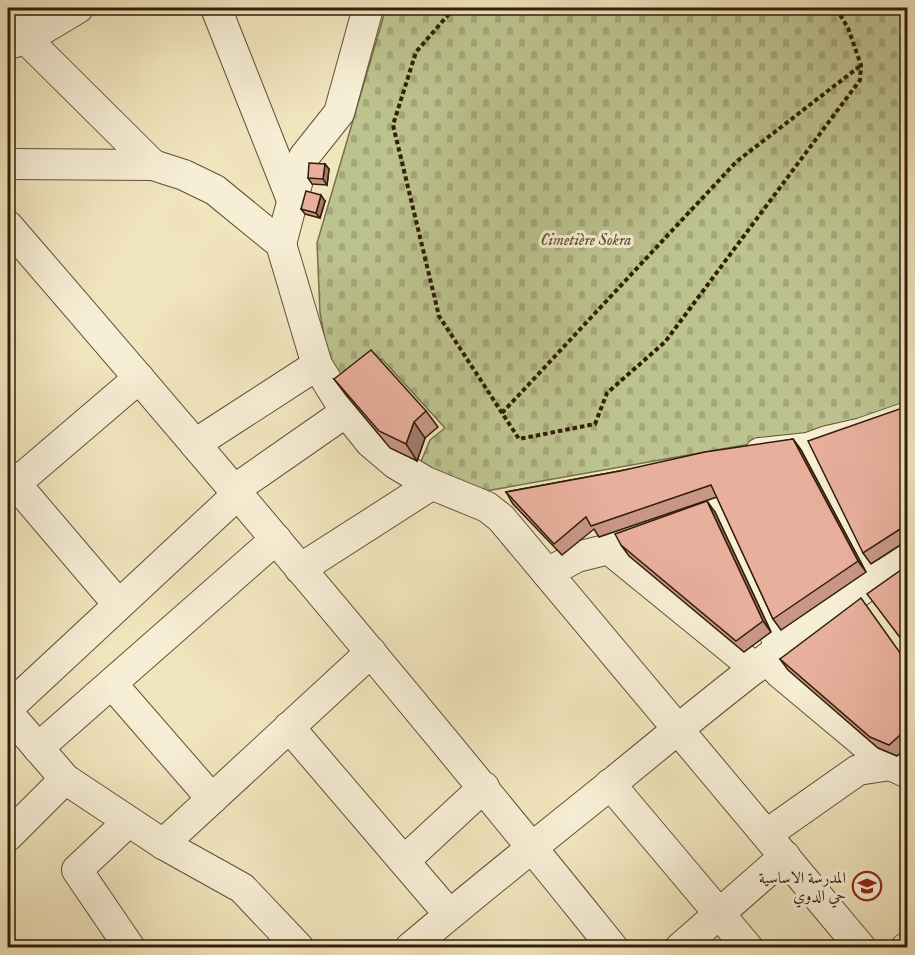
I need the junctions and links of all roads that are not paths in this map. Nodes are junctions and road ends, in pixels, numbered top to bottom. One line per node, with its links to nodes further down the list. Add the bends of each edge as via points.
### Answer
1 (216, 8): 7 (street)
2 (368, 8): 7 (street, via 339,113 304,158)
3 (70, 13): 4 (street)
4 (14, 35): 6 (street)
5 (8, 164): 6 (street)
6 (153, 165): 9 (street, via 215,190)
7 (292, 200): 9 (street)
8 (8, 226): 11 (street)
9 (281, 244): 10 (street)
10 (317, 365): 12 (street); 14 (street)
11 (139, 378): 14 (street); 17 (street)
12 (345, 412): 18 (street, via 370,442 396,464); 19 (street)
13 (908, 417): 15 (street)
14 (195, 444): 19 (street)
15 (808, 448): 16 (street); 27 (street)
16 (729, 456)
17 (11, 479): 28 (street)
18 (431, 485): 21 (street); 25 (street)
19 (236, 492): 22 (street); 28 (street)
20 (519, 493): 21 (street)
21 (487, 507): 26 (street)
22 (276, 539): 25 (street); 31 (street)
23 (609, 549): 26 (street, via 577,558); 30 (street); 30 (street, via 713,502 728,521)
24 (908, 559): 27 (street)
25 (300, 568): 29 (street)
26 (547, 573): 35 (street)
27 (872, 582): 30 (street)
28 (118, 604): 32 (street)
29 (371, 652): 34 (street); 40 (street)
30 (767, 658): 35 (street); 37 (street, via 780,673)
31 (112, 684): 36 (street); 41 (street)
32 (8, 708)
33 (8, 713): 36 (street)
34 (289, 727): 41 (street); 47 (street)
35 (678, 728): 39 (street); 45 (street)
36 (38, 748): 38 (street)
37 (902, 762): 45 (street, via 858,770)
38 (65, 780): 42 (street); 43 (street)
39 (610, 784): 46 (street); 49 (street)
40 (484, 787): 46 (street); 47 (street)
41 (212, 799): 44 (street)
42 (128, 822): 44 (street); 50 (street, via 77,870)
43 (8, 836)
44 (163, 844): 51 (street, via 242,888)
45 (776, 845): 49 (street); 56 (street)
46 (532, 846): 48 (street); 53 (street)
47 (404, 861): 48 (street)
48 (449, 914): 52 (street)
49 (718, 914): 54 (street); 55 (street)
50 (130, 948)
51 (299, 948)
52 (410, 948)
53 (613, 948)
54 (680, 948)
55 (748, 948)
56 (861, 948)

